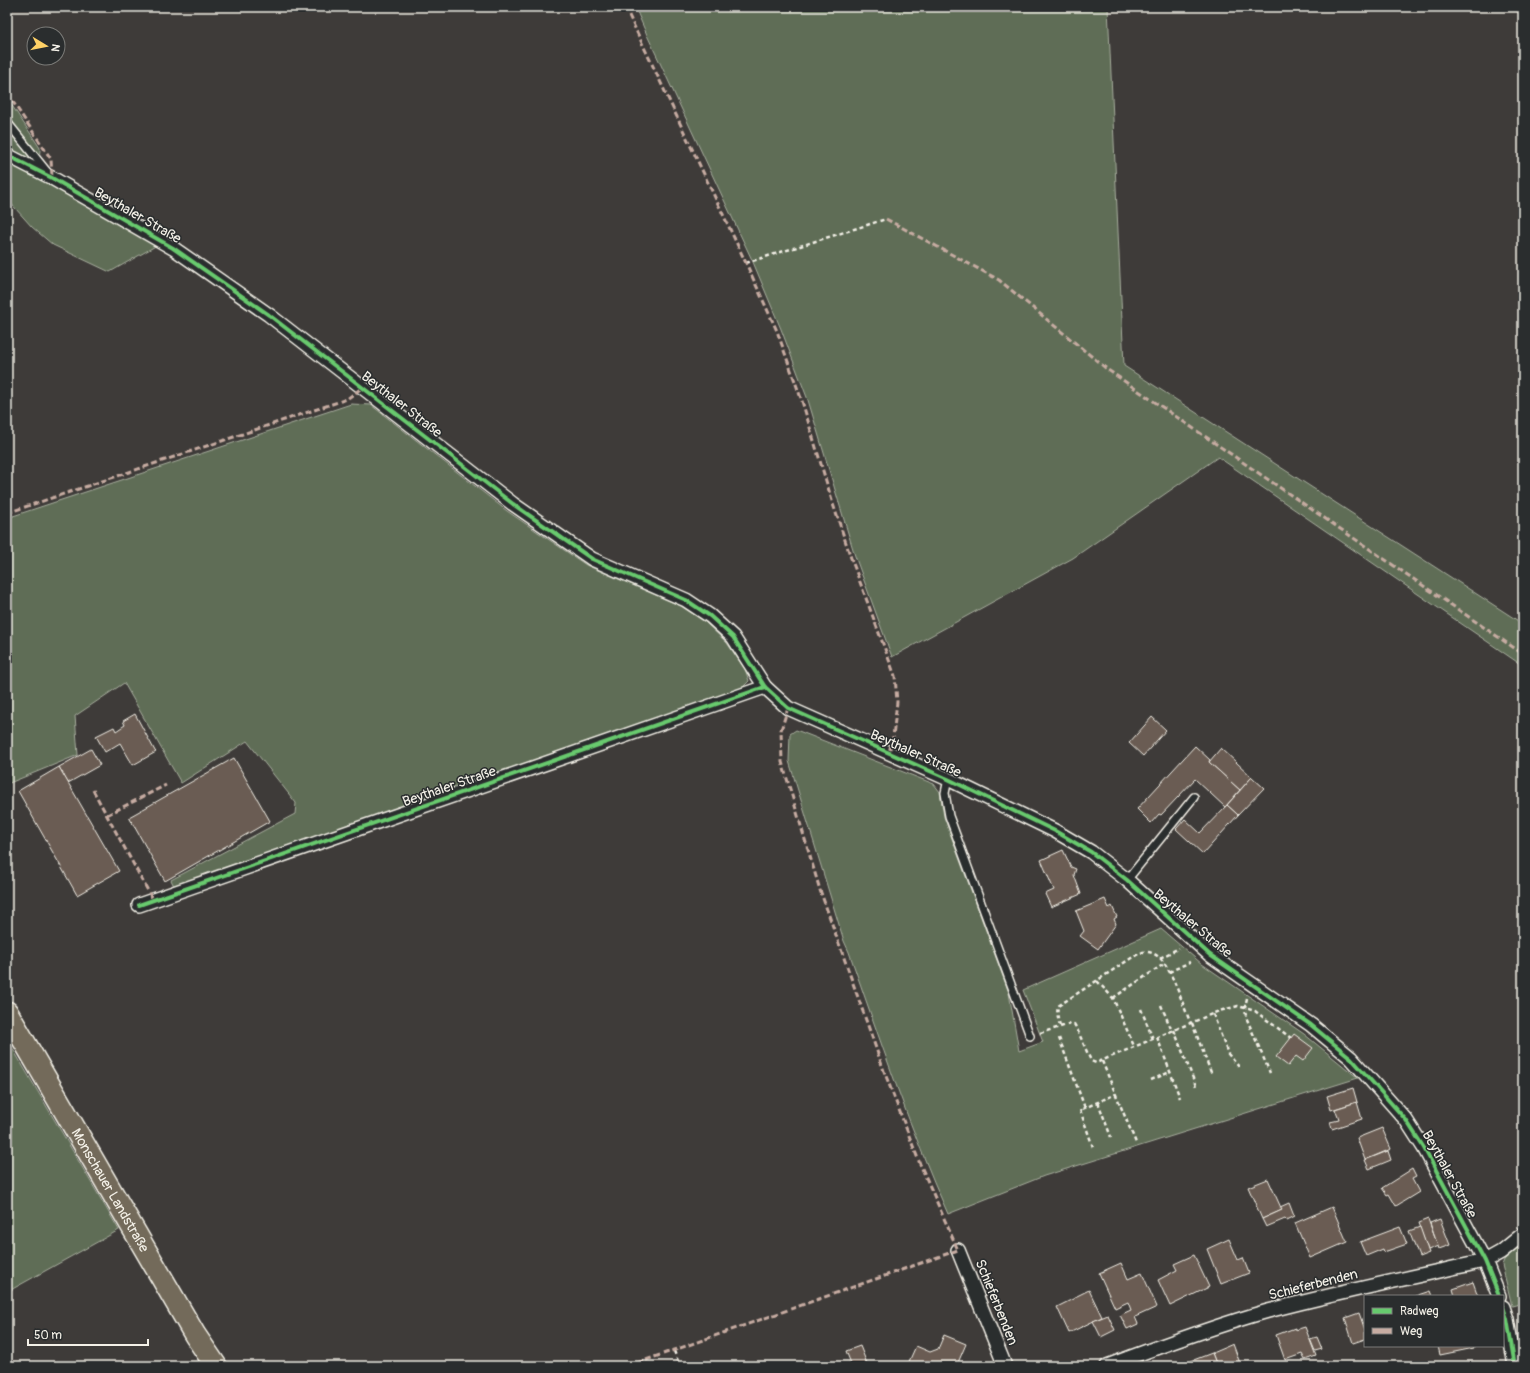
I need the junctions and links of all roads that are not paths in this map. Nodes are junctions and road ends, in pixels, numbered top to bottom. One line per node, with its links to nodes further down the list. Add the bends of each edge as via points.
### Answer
1 (7, 122): 3 (lane)
2 (7, 155): 3 (street, Beythaler Straße)
3 (52, 178): 4 (street, Beythaler Straße, via 174,248 269,315 513,504 592,559 686,600 710,616 733,637)
4 (765, 687): 5 (street, Beythaler Straße, via 788,708); 8 (street, Beythaler Straße)
5 (948, 779): 7 (street, Beythaler Straße, via 1055,831 1091,852); 10 (lane, via 945,793 949,816)
6 (1194, 797): 7 (lane)
7 (1127, 880): 13 (street, Beythaler Straße, via 1210,955 1311,1025 1351,1058 1406,1120 1424,1148)
8 (139, 905)
9 (7, 1012): 16 (main road, Monschauer Landstraße, via 195,1335)
10 (1030, 1036)
11 (1523, 1234): 13 (street, Schieferbenden)
12 (958, 1250): 17 (street, Schieferbenden)
13 (1485, 1261): 14 (street, Beythaler Straße); 18 (street, Schieferbenden, via 1267,1312 1175,1340)
14 (1499, 1295)
15 (1504, 1310): 19 (street)
16 (216, 1366)
17 (1005, 1366)
18 (1107, 1366)
19 (1515, 1366)

